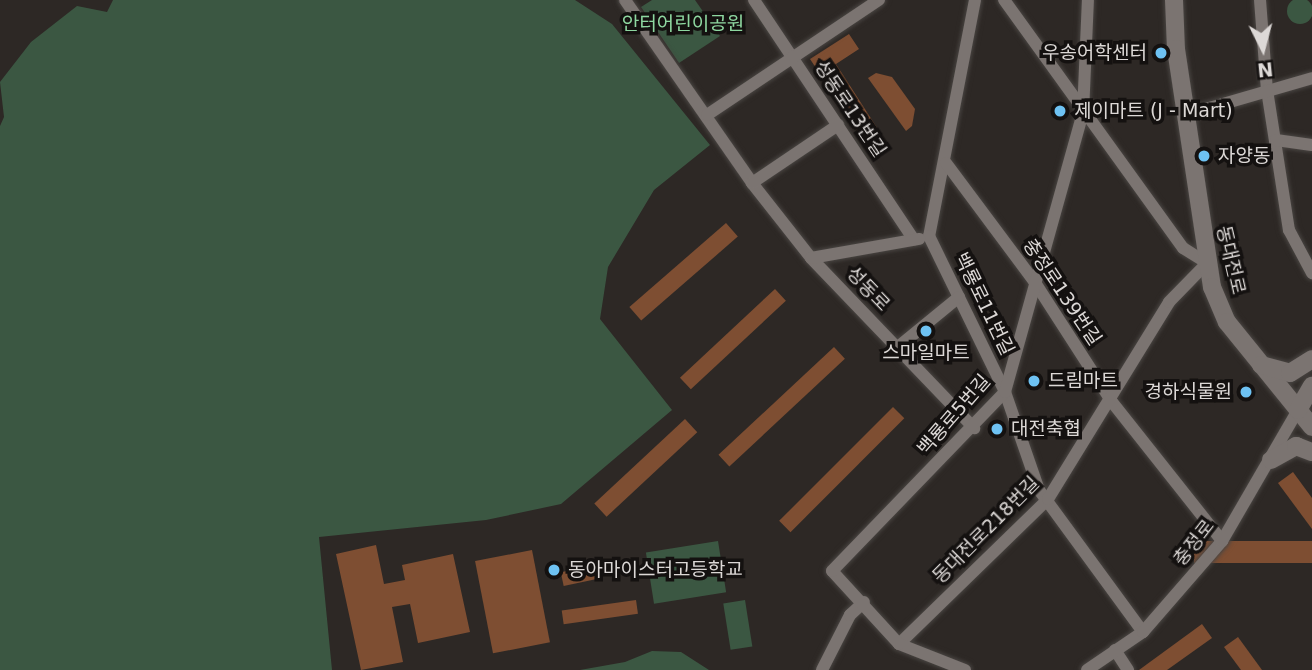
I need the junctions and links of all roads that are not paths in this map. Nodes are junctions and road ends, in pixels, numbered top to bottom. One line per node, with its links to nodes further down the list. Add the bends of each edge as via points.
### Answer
1 (625, 0): 13 (street, 성동로)
2 (754, 0): 9 (street, 성동로13번길)
3 (879, 0): 9 (street)
4 (975, 0): 18 (street)
5 (1004, 0): 12 (street)
6 (1088, 0): 12 (street, 백룡로5번길)
7 (1174, 0): 14 (main road, 동대전로)
8 (1260, 0): 11 (street)
9 (794, 60): 13 (street); 15 (street, 성동로13번길)
10 (1312, 78): 11 (street)
11 (1267, 90): 14 (street); 16 (street)
12 (1083, 113): 23 (street, via 1183,248); 25 (street, 백룡로5번길)
13 (707, 115): 19 (street, 성동로)
14 (1185, 115): 23 (main road, 동대전로)
15 (838, 125): 19 (street); 21 (street, 성동로13번길)
16 (1276, 141): 17 (street); 24 (street, via 1289,230)
17 (1312, 145)
18 (946, 163): 20 (street); 25 (street, 충정로139번길)
19 (752, 183): 22 (street, 성동로)
20 (929, 236): 21 (street, 성동로); 26 (street, 백룡로11번길)
21 (914, 240): 22 (street, 성동로)
22 (811, 258): 27 (street, 성동로)
23 (1207, 263): 29 (main road, 동대전로, via 1227,322); 32 (street, 동대전로218번길, via 1169,302)
24 (1312, 273)
25 (1034, 281): 31 (street, 백룡로5번길); 32 (street, 충정로139번길)
26 (959, 297): 27 (street); 31 (street, 백룡로11번길)
27 (898, 347): 34 (street, 성동로)
28 (1312, 359): 29 (main road, via 1290,373)
29 (1259, 364): 33 (main road, 동대전로)
30 (1312, 386): 33 (main road)
31 (1005, 392): 34 (street, 백룡로5번길); 38 (street, 백룡로11번길, via 1039,490)
32 (1112, 402): 38 (street, 동대전로218번길); 39 (street, 충정로139번길)
33 (1298, 410): 35 (main road, 동대전로); 37 (street, 충정로)
34 (974, 428): 40 (street, 백룡로5번길, via 832,571)
35 (1312, 428)
36 (1312, 452): 37 (main road, via 1296,446)
37 (1271, 460): 39 (street, 충정로)
38 (1048, 499): 41 (street, 백룡로11번길); 42 (street, 동대전로218번길)
39 (1222, 541): 41 (street, 충정로)
40 (864, 602): 42 (street, 백룡로5번길); 44 (street, via 850,615)
41 (1143, 632): 43 (street, 충정로)
42 (899, 644): 45 (street, 백룡로5번길)
43 (1115, 650): 46 (street, 충정로); 47 (street)
44 (822, 670)
45 (965, 670)
46 (1087, 670)
47 (1128, 670)

